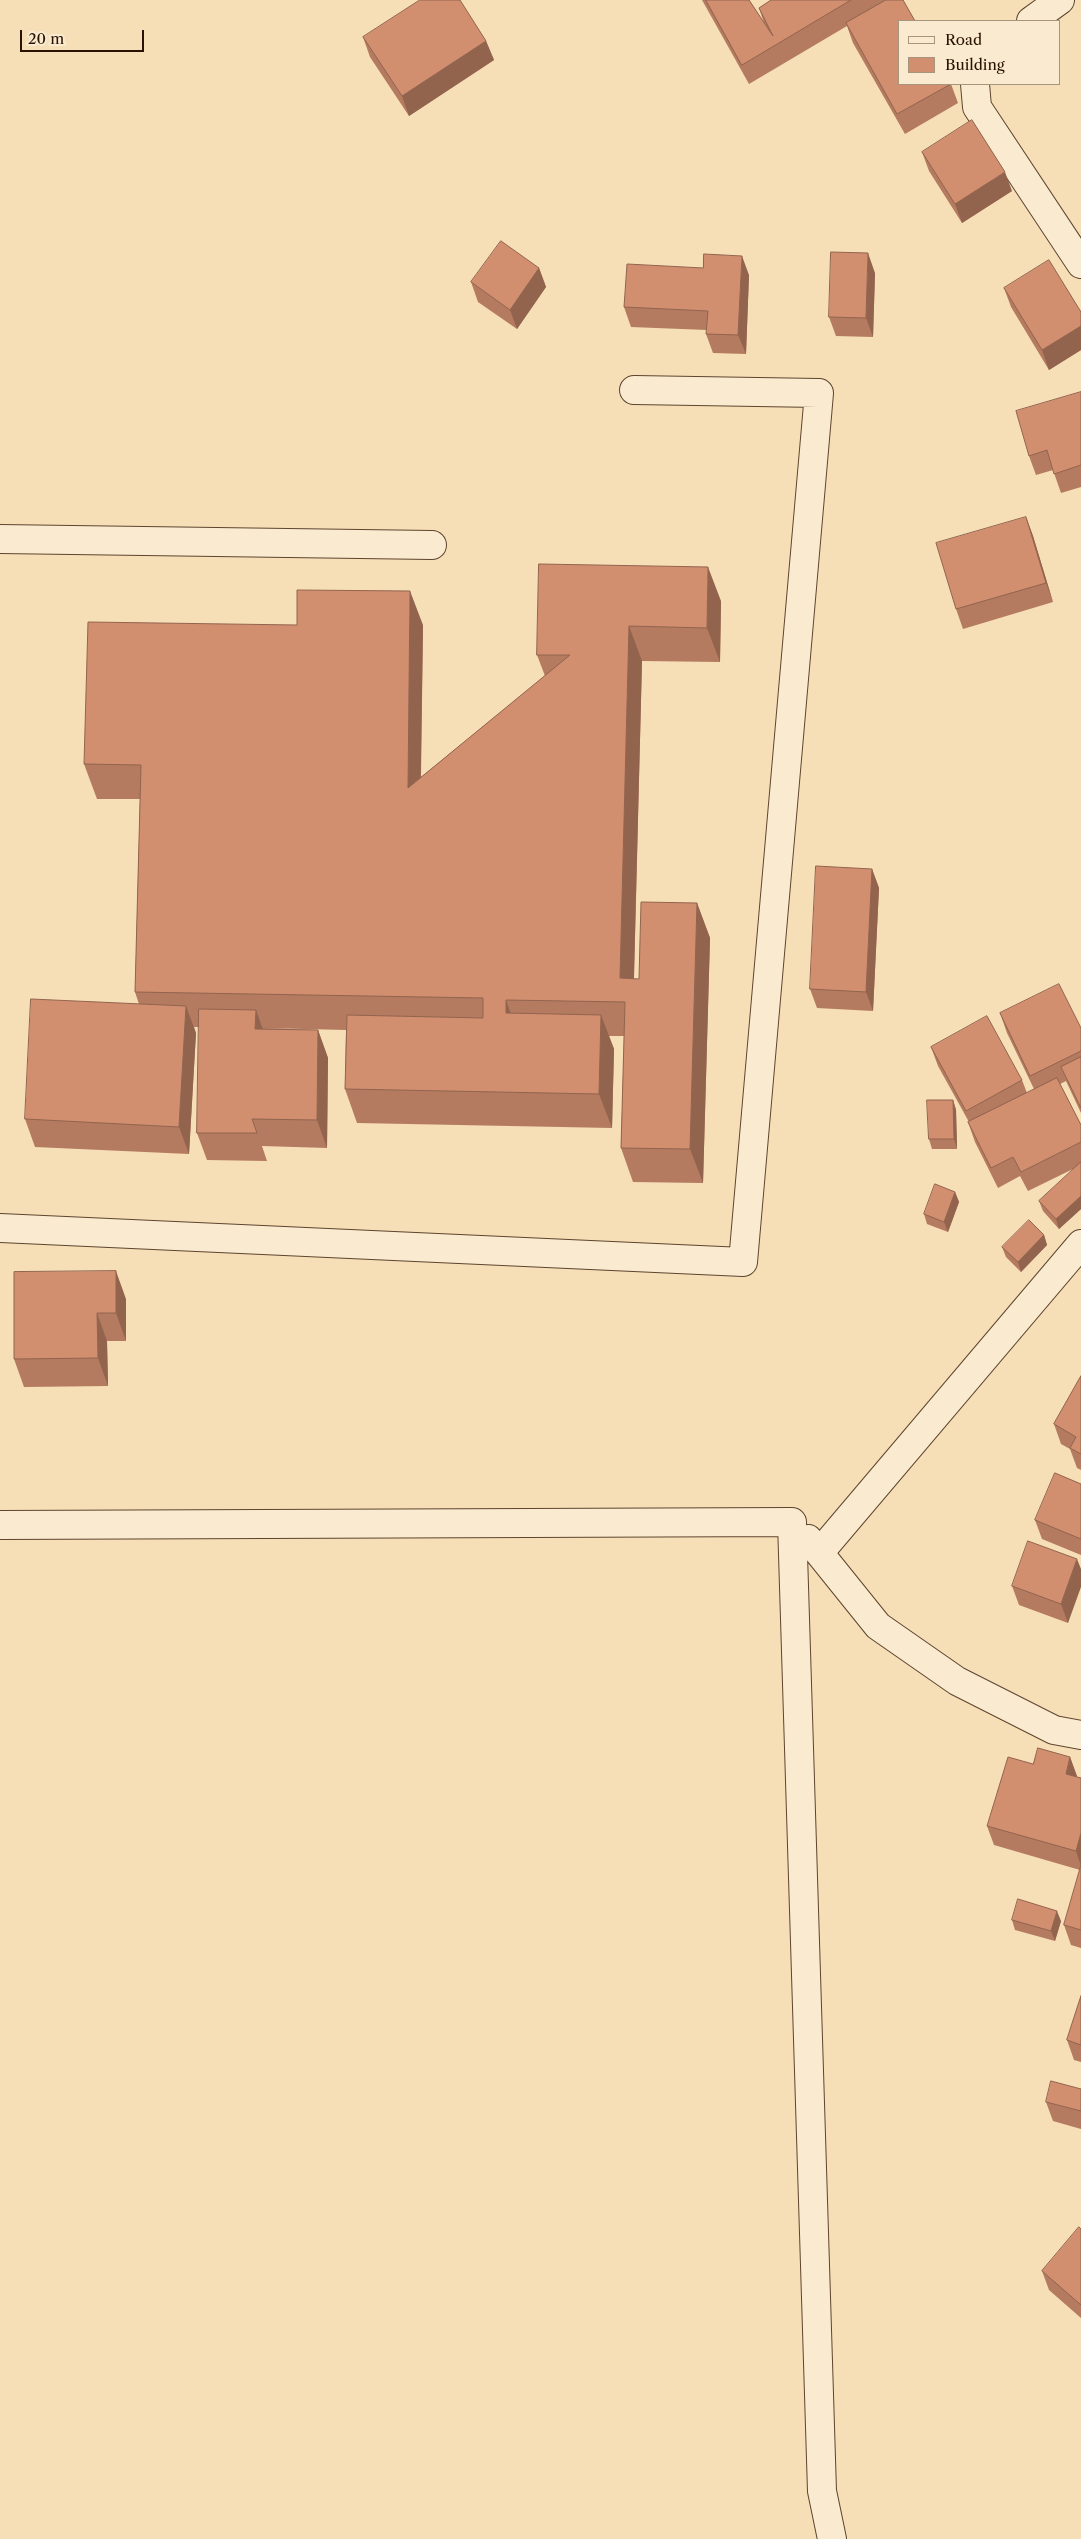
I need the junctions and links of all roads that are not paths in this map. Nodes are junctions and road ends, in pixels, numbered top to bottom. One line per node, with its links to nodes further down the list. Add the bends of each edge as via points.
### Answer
1 (1060, 0): 2 (street)
2 (1032, 20)
3 (975, 85): 4 (street, via 977,107)
4 (1081, 264)
5 (634, 390): 8 (street, via 819,393 743,1262)
6 (0, 539): 7 (street)
7 (432, 544)
8 (0, 1228)
9 (1081, 1244): 12 (street)
10 (792, 1522): 11 (street); 12 (street); 14 (street, via 822,2491)
11 (0, 1525)
12 (820, 1552): 13 (street, via 878,1626 957,1681 1054,1730)
13 (1081, 1735)
14 (832, 2539)

